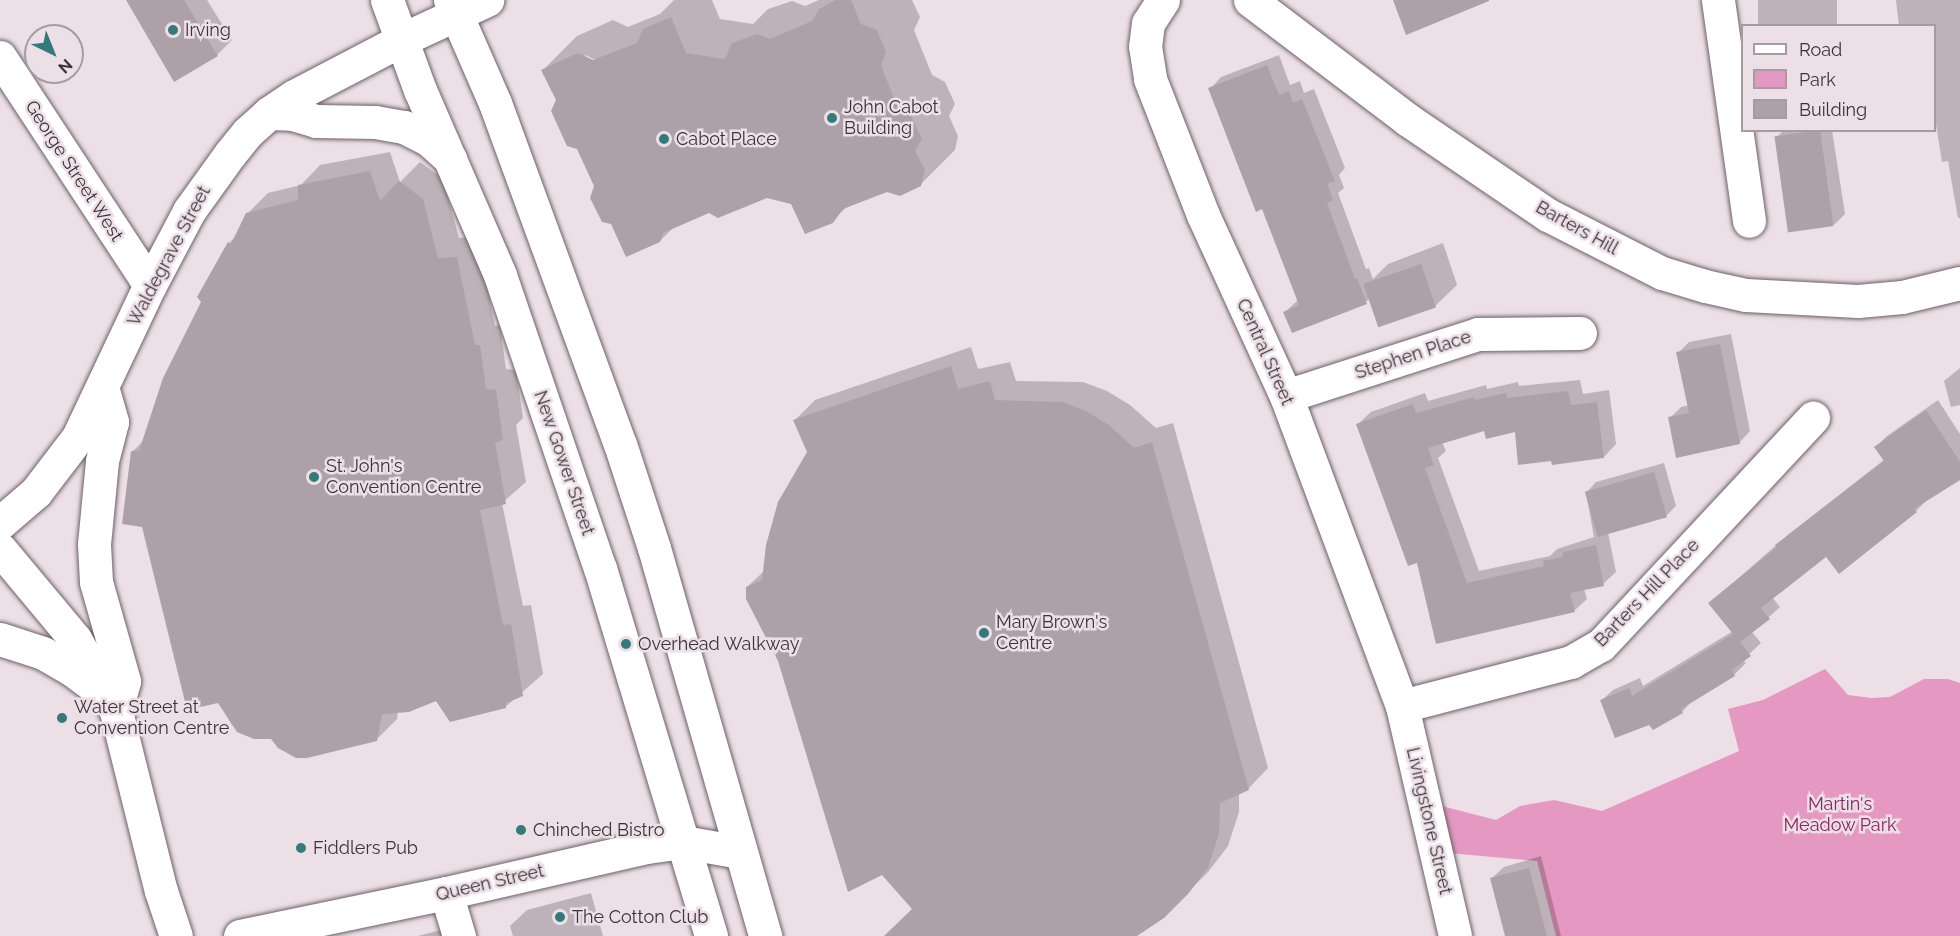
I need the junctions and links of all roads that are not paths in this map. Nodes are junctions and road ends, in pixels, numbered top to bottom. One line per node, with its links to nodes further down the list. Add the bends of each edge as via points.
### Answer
1 (387, 0): 7 (main road, New Gower Street)
2 (487, 0): 6 (main road)
3 (1163, 0): 16 (main road, Central Street, via 1148,23 1145,46 1150,79 1203,215)
4 (1250, 0): 12 (main road, Barters Hill, via 1408,120 1548,215 1662,273 1746,295 1821,300 1902,297)
5 (1718, 0): 11 (main road)
6 (453, 8): 7 (main road); 24 (main road, via 495,104 620,444 654,548)
7 (403, 39): 9 (main road, Waldegrave Street); 10 (main road, New Gower Street, via 420,90)
8 (0, 57): 13 (main road, George Street West)
9 (269, 113): 10 (main road, via 316,121 375,122 404,127 428,139); 13 (main road, Waldegrave Street, via 230,154 205,188)
10 (453, 162): 23 (main road, New Gower Street, via 500,275 596,557)
11 (1749, 221)
12 (1960, 283)
13 (150, 285): 15 (main road, Waldegrave Street)
14 (1580, 333): 16 (main road, Stephen Place, via 1478,334)
15 (103, 390): 18 (main road, Waldegrave Street, via 65,457 36,492); 21 (main road, via 112,422 102,461 94,544 96,582 124,681)
16 (1286, 396): 22 (main road, Central Street)
17 (1813, 418): 22 (main road, Barters Hill Place, via 1600,645 1571,662)
18 (0, 523)
19 (0, 549): 21 (main road, via 75,639)
20 (0, 639): 21 (main road, via 43,653 71,669)
21 (112, 704): 26 (main road)
22 (1402, 706): 31 (main road, Livingstone Street)
23 (683, 842): 24 (main road, Queen Street); 25 (main road, Queen Street); 29 (main road, New Gower Street)
24 (740, 852): 30 (main road)
25 (446, 893): 27 (main road, Queen Street); 28 (main road)
26 (176, 936)
27 (240, 936)
28 (459, 936)
29 (711, 936)
30 (765, 936)
31 (1455, 936)

